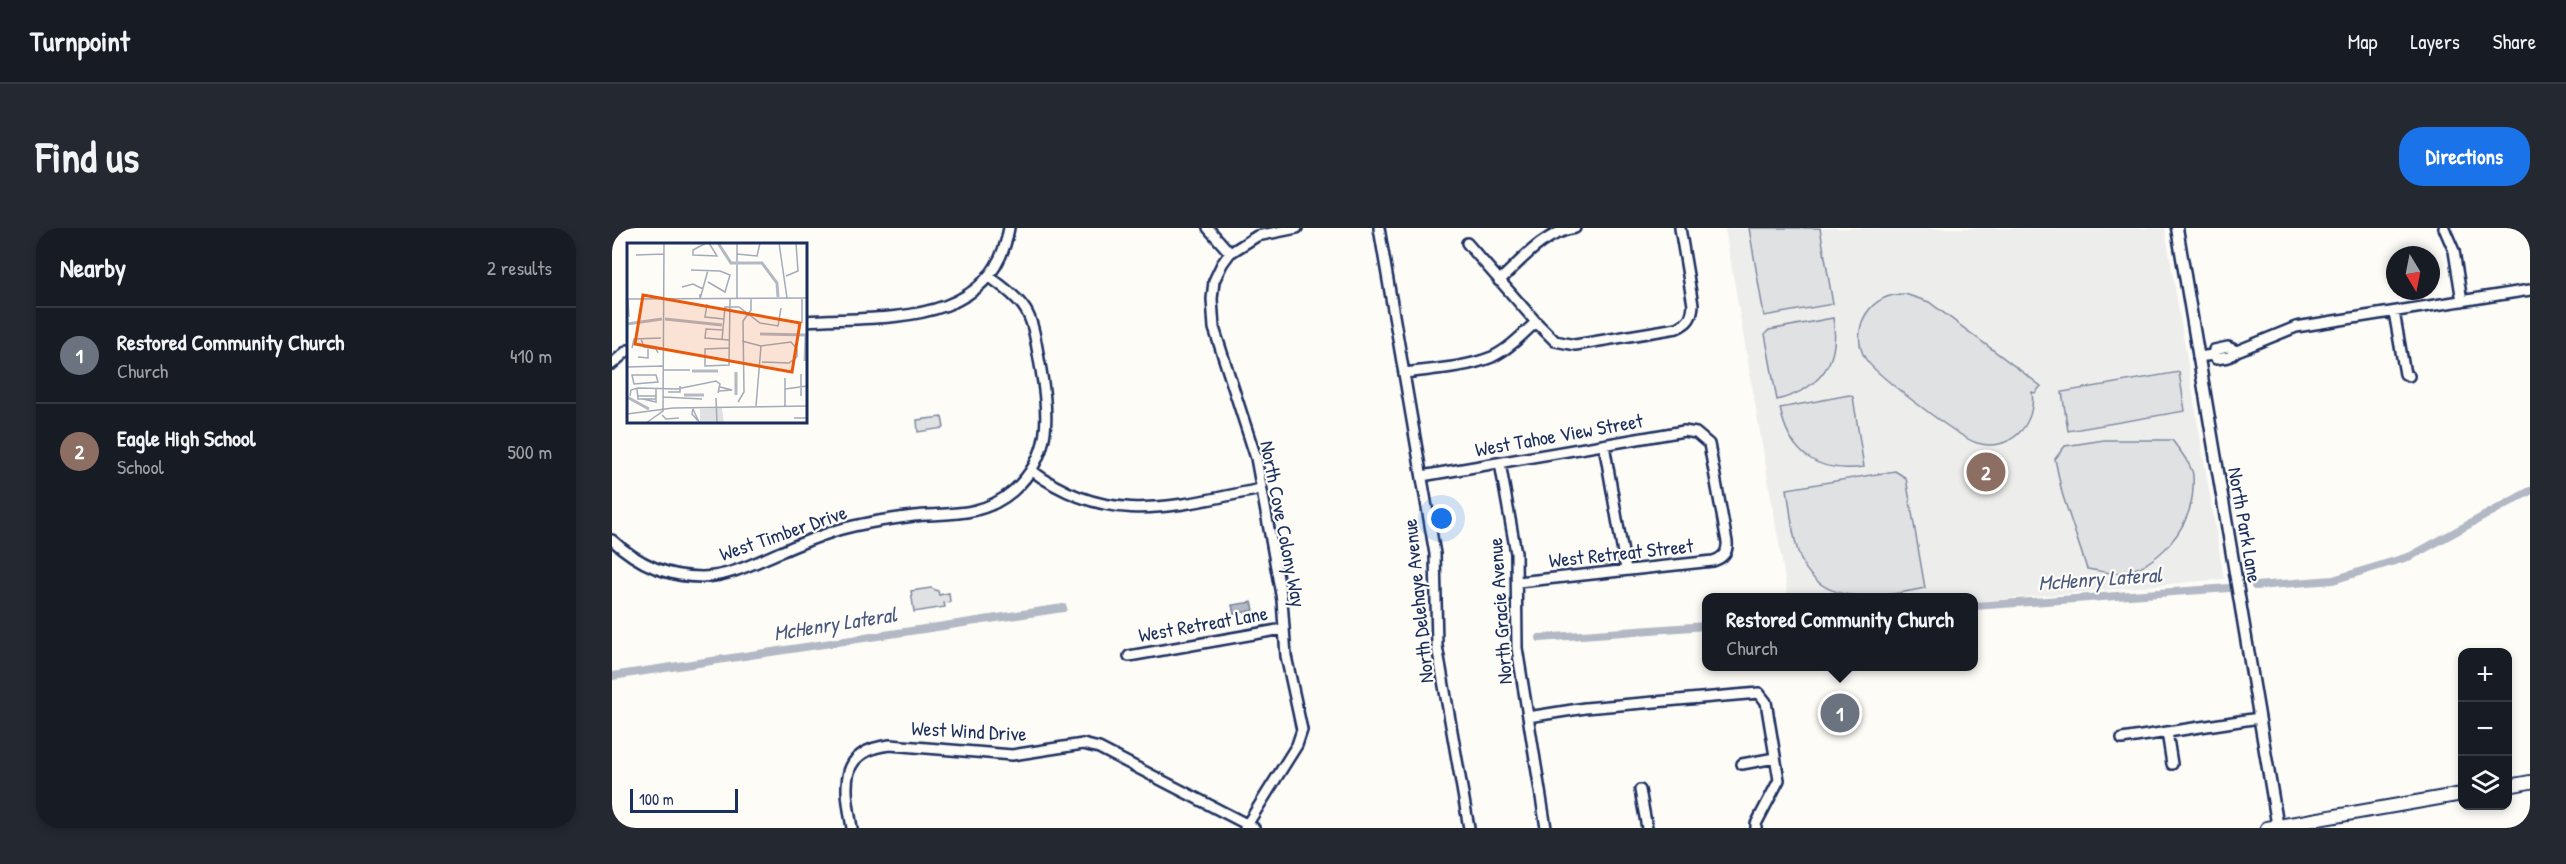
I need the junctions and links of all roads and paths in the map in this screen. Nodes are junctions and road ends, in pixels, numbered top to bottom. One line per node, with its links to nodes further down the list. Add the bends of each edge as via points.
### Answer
1 (1009, 228): 11 (street, via 1001,254)
2 (1208, 228): 10 (street)
3 (1297, 228): 10 (street, via 1257,236)
4 (1379, 228): 21 (street, North Delehaye Avenue)
5 (1575, 228): 12 (street, via 1546,238)
6 (1680, 228): 17 (street, via 1694,305 1691,318 1677,328 1575,345 1555,341)
7 (2177, 228): 19 (street, North Park Lane)
8 (2444, 228): 14 (street, via 2454,251)
9 (1467, 243): 12 (street)
10 (1230, 253): 27 (street, North Cove Colony Way, via 1214,281 1214,328 1253,450)
11 (988, 276): 16 (street, via 968,295 937,310); 25 (street, West Timber Drive, via 1017,297 1033,327 1047,414 1042,447)
12 (1499, 280): 17 (street)
13 (2530, 290): 14 (street)
14 (2462, 301): 15 (street)
15 (2394, 312): 19 (street, via 2296,327 2229,357); 22 (street, via 2405,374)
16 (807, 321)
17 (1536, 322): 21 (street, via 1493,356)
18 (627, 351): 20 (street)
19 (2198, 357): 35 (street, North Park Lane)
20 (612, 364)
21 (1404, 374): 26 (street, North Delehaye Avenue)
22 (2409, 376)
23 (1604, 445): 24 (street, West Tahoe View Street); 29 (street, West Tahoe View Street, via 1684,431 1701,435 1711,450 1727,542); 30 (street)
24 (1500, 463): 26 (street, West Tahoe View Street); 31 (street, North Gracie Avenue)
25 (1031, 470): 27 (street, via 1064,492 1112,507 1171,507); 28 (street, West Timber Drive, via 1012,491 983,509 850,527 725,574 699,577 665,571 641,561)
26 (1422, 476): 48 (street, North Delehaye Avenue, via 1435,554 1437,646)
27 (1261, 489): 32 (street, North Cove Colony Way)
28 (612, 540)
29 (1725, 554): 30 (street, West Retreat Street, via 1713,561)
30 (1626, 570): 31 (street, West Retreat Street)
31 (1518, 582): 34 (street, North Gracie Avenue, via 1517,648)
32 (1284, 629): 33 (street, West Retreat Lane); 45 (street, North Cove Colony Way, via 1289,678 1301,721 1300,738)
33 (1129, 656)
34 (1527, 717): 38 (street, via 1759,693 1766,702); 49 (street, North Gracie Avenue)
35 (2259, 718): 36 (street); 46 (street, North Park Lane)
36 (2167, 732): 37 (street); 40 (street)
37 (2122, 739)
38 (1775, 758): 39 (street); 51 (street, via 1779,780)
39 (1742, 764)
40 (2172, 764)
41 (2530, 782): 42 (main road)
42 (2512, 785)
43 (1640, 790): 50 (street)
44 (2458, 795): 46 (main road)
45 (1249, 827): 47 (street, West Wind Drive, via 1083,744 1012,755 890,745 867,750 854,762 846,785)
46 (2275, 827)
47 (852, 828)
48 (1469, 828)
49 (1546, 828)
50 (1647, 828)
51 (1756, 828)

